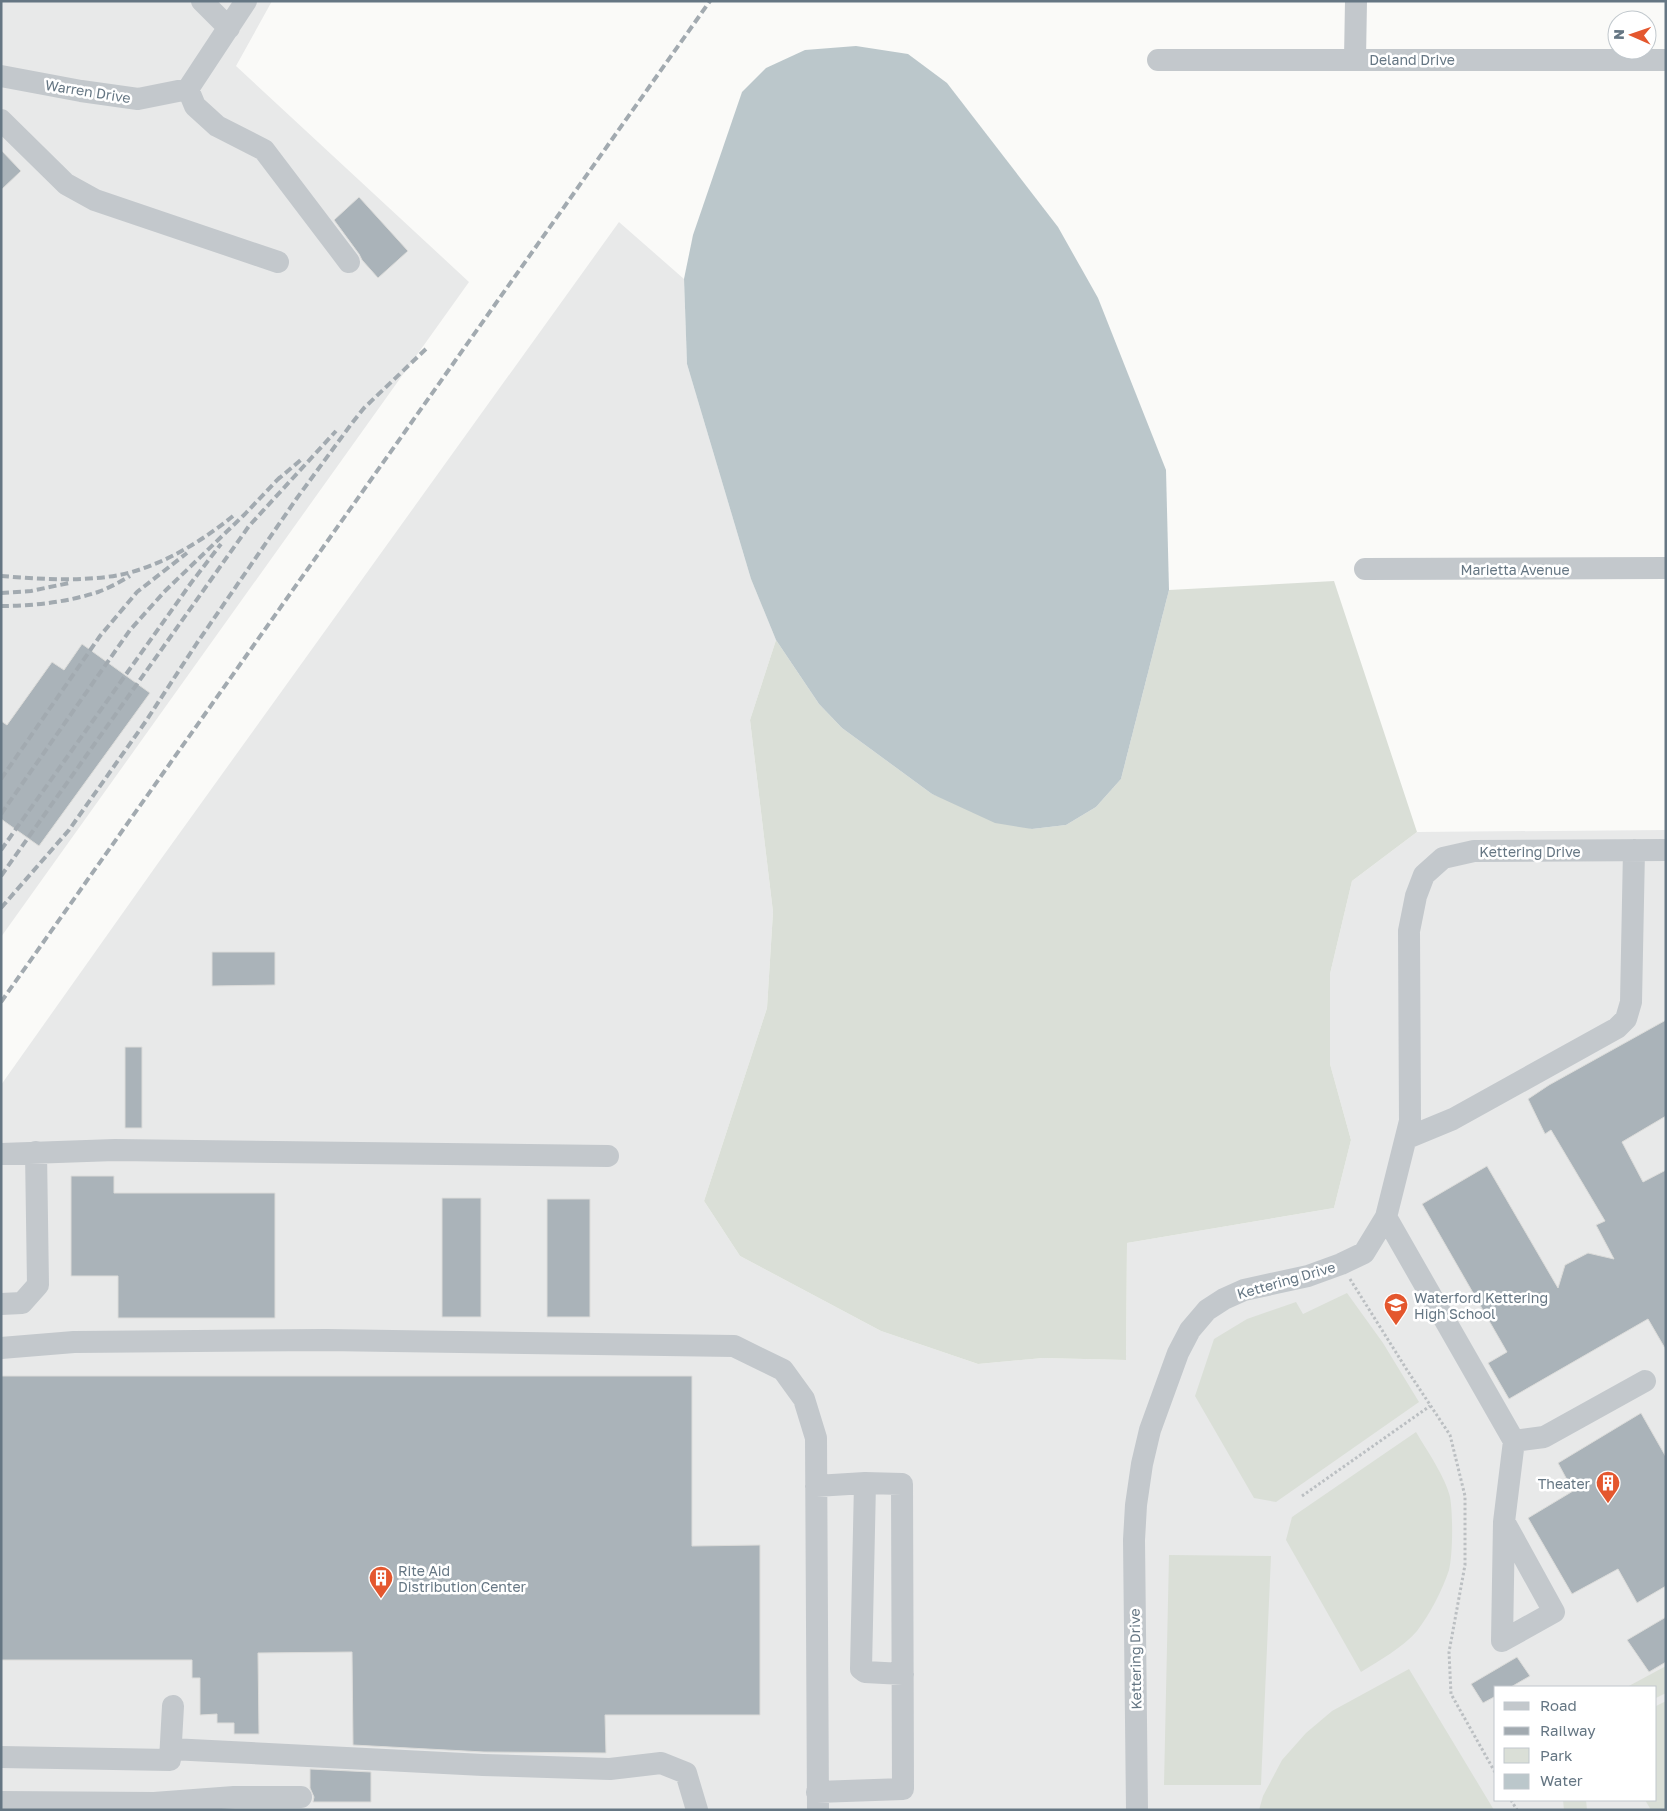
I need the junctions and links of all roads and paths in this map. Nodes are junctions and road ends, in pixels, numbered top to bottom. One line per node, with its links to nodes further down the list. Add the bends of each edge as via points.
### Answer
1 (202, 1): 4 (street)
2 (246, 1): 4 (street)
3 (1356, 1): 5 (street)
4 (229, 28): 9 (street)
5 (1355, 59): 6 (street, Deland Drive); 7 (street, Deland Drive)
6 (1158, 60)
7 (1666, 60)
8 (1, 76): 9 (street, Warren Drive, via 138,98)
9 (188, 89): 12 (street, via 195,106 216,126 264,150)
10 (1, 120): 11 (street, via 66,184 95,200)
11 (278, 262)
12 (349, 262)
13 (1666, 568): 14 (street, Marietta Avenue)
14 (1365, 569)
15 (1634, 850): 16 (street, Kettering Drive); 17 (street, via 1631,1002 1626,1019 1617,1028 1453,1119); 17 (street, Kettering Drive, via 1474,851 1443,858 1424,875 1409,931 1410,1121)
16 (1666, 850)
17 (1407, 1138): 21 (street, Kettering Drive)
18 (36, 1152): 19 (street); 20 (street); 23 (street, via 38,1285 22,1303)
19 (1, 1154)
20 (608, 1156)
21 (1386, 1217): 22 (street, Kettering Drive, via 1364,1253); 27 (street)
22 (1341, 1264): 26 (path); 41 (street, Kettering Drive, via 1224,1298 1190,1330 1163,1389 1142,1464 1134,1540)
23 (1, 1304)
24 (1, 1348): 29 (street, via 74,1342 326,1340 734,1346 783,1370 804,1399 816,1438)
25 (1645, 1381): 27 (street, via 1544,1437)
26 (1431, 1406): 30 (path); 36 (path, via 1450,1435 1465,1496 1465,1565 1449,1652 1451,1694)
27 (1514, 1441): 31 (street)
28 (865, 1483): 29 (street); 32 (street, via 902,1484); 32 (street, via 861,1669 865,1672)
29 (816, 1486): 38 (street)
30 (1302, 1496)
31 (1504, 1522): 31 (street, via 1503,1591 1502,1641 1554,1612)
32 (903, 1674): 38 (street, via 903,1789)
33 (173, 1706): 34 (street)
34 (171, 1748): 35 (street, via 170,1760); 40 (street, via 610,1769 661,1762 686,1773)
35 (1, 1757)
36 (1494, 1770)
37 (301, 1797): 39 (street, via 234,1797 154,1803)
38 (818, 1801)
39 (1, 1802)
40 (698, 1810)
41 (1137, 1810)

